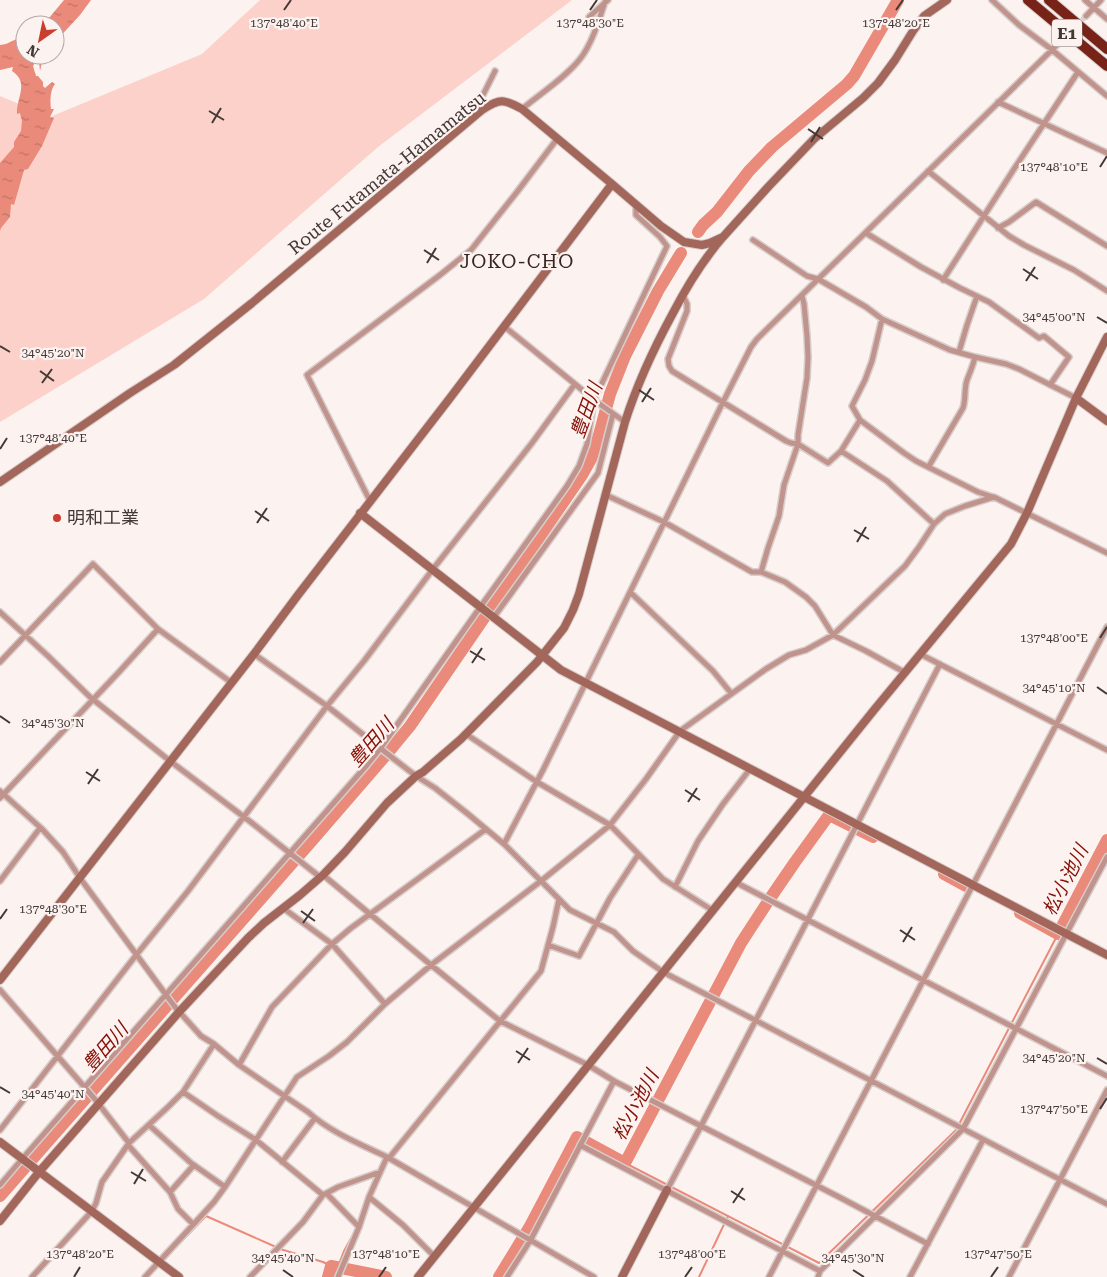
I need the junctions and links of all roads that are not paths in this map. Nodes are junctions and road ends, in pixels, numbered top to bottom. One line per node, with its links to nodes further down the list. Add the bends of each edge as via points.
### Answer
1 (947, 0): 31 (street, via 924,16 878,83 814,139)
2 (992, 0): 14 (street)
3 (1028, 0): 15 (highway, E1)
4 (1049, 0): 13 (highway, E1)
5 (1085, 0): 8 (street)
6 (1101, 0): 8 (street)
7 (606, 1): 10 (street); 20 (street, via 594,35 581,58)
8 (1094, 8): 9 (street); 11 (street)
9 (1086, 16)
10 (589, 17)
11 (1107, 19)
12 (1061, 41): 14 (street)
13 (1107, 49)
14 (1051, 50): 17 (street); 19 (street)
15 (1107, 66)
16 (495, 70): 22 (street, via 482,97 465,117)
17 (1078, 72): 18 (street); 21 (street)
18 (1107, 96)
19 (998, 102): 21 (street); 25 (street)
20 (522, 109): 22 (street, Route Futamata-Hamamatsu, via 508,101 494,102); 23 (street, Route Futamata-Hamamatsu)
21 (1044, 123): 24 (street); 28 (street)
22 (461, 129): 57 (street, Route Futamata-Hamamatsu, via 174,365)
23 (557, 139): 26 (street, Route Futamata-Hamamatsu); 60 (street, via 471,250 308,375)
24 (1107, 153)
25 (928, 171): 28 (street); 30 (street)
26 (612, 184): 27 (street, Route Futamata-Hamamatsu); 41 (street)
27 (636, 205): 31 (street, Route Futamata-Hamamatsu, via 684,242 702,245); 48 (street, via 636,215 666,246)
28 (984, 216): 29 (street); 35 (street)
29 (998, 228): 33 (street, via 1036,202); 36 (street)
30 (866, 233): 34 (street); 35 (street)
31 (724, 237): 37 (street)
32 (752, 240): 34 (street, via 807,276)
33 (1107, 246)
34 (818, 279): 38 (street); 40 (street)
35 (943, 280): 39 (street)
36 (1107, 290)
37 (683, 294): 49 (street, via 688,311 668,359 669,366); 53 (street, via 643,373)
38 (802, 296): 49 (street, via 751,347); 54 (street, via 808,357)
39 (977, 296): 43 (street); 46 (street, via 1039,338 1044,336 1069,357)
40 (882, 319): 43 (street); 51 (street, via 872,361 852,406)
41 (505, 327): 45 (street); 60 (street)
42 (1107, 337): 47 (street)
43 (959, 352): 44 (street)
44 (974, 357): 46 (street, via 1006,364); 56 (street, via 963,408)
45 (575, 384): 48 (street); 66 (street)
46 (1050, 385): 47 (street)
47 (1076, 398): 52 (street); 62 (street)
48 (596, 401): 50 (street); 69 (street, via 580,466)
49 (723, 402): 54 (street, via 786,441); 63 (street)
50 (612, 412): 53 (street); 71 (street, via 598,473)
51 (860, 420): 55 (street); 56 (street, via 916,461)
52 (1107, 421)
53 (625, 422): 58 (street)
54 (798, 444): 55 (street, via 828,463); 67 (street)
55 (841, 451): 64 (street, via 887,481)
56 (929, 466): 59 (street)
57 (0, 482)
58 (606, 494): 63 (street); 78 (street, via 573,610)
59 (994, 497): 62 (street); 64 (street, via 945,514)
60 (370, 501): 61 (street)
61 (360, 513): 66 (street); 76 (street)
62 (1027, 513): 65 (street); 77 (street, via 1011,544)
63 (664, 522): 67 (street, via 752,572); 68 (street)
64 (934, 524): 75 (street, via 905,566)
65 (1107, 553)
66 (433, 569): 69 (street); 86 (street)
67 (761, 572): 75 (street, via 806,597 816,606)
68 (630, 592): 83 (street); 84 (street, via 713,670)
69 (482, 607): 71 (street); 90 (street)
70 (0, 612): 74 (street)
71 (493, 616): 78 (street)
72 (1107, 627): 87 (street)
73 (158, 629): 74 (street, via 93,564); 82 (street); 85 (street)
74 (26, 635): 79 (street); 85 (street)
75 (833, 635): 81 (street); 84 (street, via 789,655)
76 (254, 654): 82 (street); 86 (street)
77 (919, 654): 80 (street); 81 (street)
78 (543, 656): 83 (street); 89 (street)
79 (0, 662)
80 (940, 664): 87 (street); 100 (street)
81 (904, 672): 97 (street)
82 (232, 683): 92 (street)
83 (585, 683): 88 (street); 95 (street)
84 (731, 693): 88 (street)
85 (93, 700): 92 (street); 96 (street)
86 (327, 706): 90 (street); 98 (street)
87 (1056, 724): 91 (street); 112 (street)
88 (680, 731): 93 (street); 99 (street)
89 (466, 734): 94 (street); 95 (street)
90 (381, 749): 94 (street); 104 (street)
91 (1107, 750)
92 (170, 762): 98 (street); 108 (street)
93 (750, 768): 97 (street); 113 (street, via 698,841)
94 (416, 776): 102 (street); 107 (street)
95 (537, 782): 99 (street); 103 (street)
96 (1, 794): 101 (street)
97 (804, 797): 100 (street); 111 (street)
98 (244, 816): 104 (street); 123 (street)
99 (610, 825): 105 (street); 110 (street)
100 (857, 825): 112 (street); 118 (street)
101 (40, 828): 108 (street, via 63,852); 109 (street)
102 (486, 829): 103 (street); 117 (street)
103 (504, 844): 110 (street)
104 (290, 853): 107 (street); 130 (street)
105 (638, 855): 113 (street); 119 (street)
106 (1107, 857): 120 (street)
107 (321, 876): 115 (street); 117 (street)
108 (80, 878): 123 (street); 127 (street)
109 (0, 881)
110 (541, 881): 114 (street); 125 (street)
111 (735, 882): 116 (street); 118 (street)
112 (973, 885): 120 (street); 128 (street)
113 (675, 887): 116 (street)
114 (559, 899): 119 (street, via 570,910); 122 (street)
115 (283, 908): 121 (street); 132 (street, via 248,938)
116 (712, 910): 126 (street)
117 (370, 914): 121 (street); 125 (street)
118 (807, 919): 128 (street); 133 (street)
119 (596, 922): 122 (street, via 579,956); 126 (street, via 614,932 633,951)
120 (1066, 933): 124 (street); 135 (street)
121 (332, 944): 131 (street); 138 (street, via 272,1007)
122 (548, 945): 134 (street, via 541,971)
123 (136, 954): 130 (street); 137 (street)
124 (1107, 955)
125 (431, 966): 131 (street); 134 (street)
126 (663, 972): 133 (street); 139 (street)
127 (0, 980)
128 (924, 981): 135 (street); 142 (street)
129 (0, 990): 137 (street)
130 (167, 996): 132 (street); 143 (street)
131 (385, 1004): 146 (street, via 329,1056 297,1077)
132 (177, 1010): 136 (street, via 201,1036); 147 (street)
133 (756, 1020): 142 (street); 150 (street)
134 (500, 1021): 139 (street); 158 (street)
135 (1015, 1028): 140 (street); 151 (street)
136 (214, 1044): 138 (street); 145 (street)
137 (57, 1056): 143 (street); 152 (street)
138 (239, 1065): 146 (street)
139 (588, 1066): 141 (street); 173 (street)
140 (1107, 1076)
141 (614, 1081): 150 (street); 157 (street)
142 (872, 1081): 151 (street); 166 (street)
143 (84, 1088): 147 (street); 159 (street)
144 (1107, 1090): 164 (street)
145 (183, 1092): 149 (street); 153 (street)
146 (284, 1096): 148 (street); 153 (street)
147 (96, 1102): 156 (street); 162 (street)
148 (315, 1118): 158 (street); 160 (street)
149 (149, 1124): 156 (street); 161 (street)
150 (701, 1126): 166 (street); 168 (street)
151 (962, 1129): 154 (street); 175 (street)
152 (0, 1130)
153 (256, 1140): 160 (street); 167 (street)
154 (983, 1140): 164 (street); 180 (street)
155 (0, 1142): 159 (street)
156 (129, 1144): 169 (street); 174 (street, via 102,1182)
157 (580, 1145): 168 (street); 179 (street)
158 (388, 1158): 163 (street); 173 (street)
159 (23, 1159): 162 (street); 165 (street)
160 (282, 1162): 170 (street)
161 (194, 1166): 167 (street); 169 (street)
162 (36, 1170): 174 (street); 176 (street)
163 (380, 1172): 170 (street); 171 (street)
164 (1061, 1180): 172 (street); 197 (street)
165 (0, 1185)
166 (816, 1186): 175 (street); 181 (street)
167 (225, 1187): 177 (street)
168 (667, 1190): 181 (street); 193 (street)
169 (170, 1192): 177 (street, via 178,1209)
170 (325, 1194): 178 (street); 188 (street)
171 (369, 1197): 178 (street); 182 (street)
172 (1107, 1204)
173 (473, 1207): 179 (street); 182 (street)
174 (92, 1211): 183 (street); 185 (street)
175 (875, 1216): 180 (street); 184 (street)
176 (0, 1221)
177 (193, 1224): 183 (street)
178 (358, 1228): 189 (street)
179 (529, 1240): 191 (street); 192 (street)
180 (928, 1244): 196 (street)
181 (783, 1250): 184 (street); 194 (street)
182 (434, 1256): 190 (street)
183 (160, 1263): 186 (street); 187 (street)
184 (820, 1271): 195 (street)
185 (32, 1277)
186 (145, 1277)
187 (179, 1277)
188 (250, 1277)
189 (338, 1277)
190 (418, 1277)
191 (507, 1277)
192 (594, 1277)
193 (622, 1277)
194 (770, 1277)
195 (818, 1277)
196 (910, 1277)
197 (1009, 1277)

